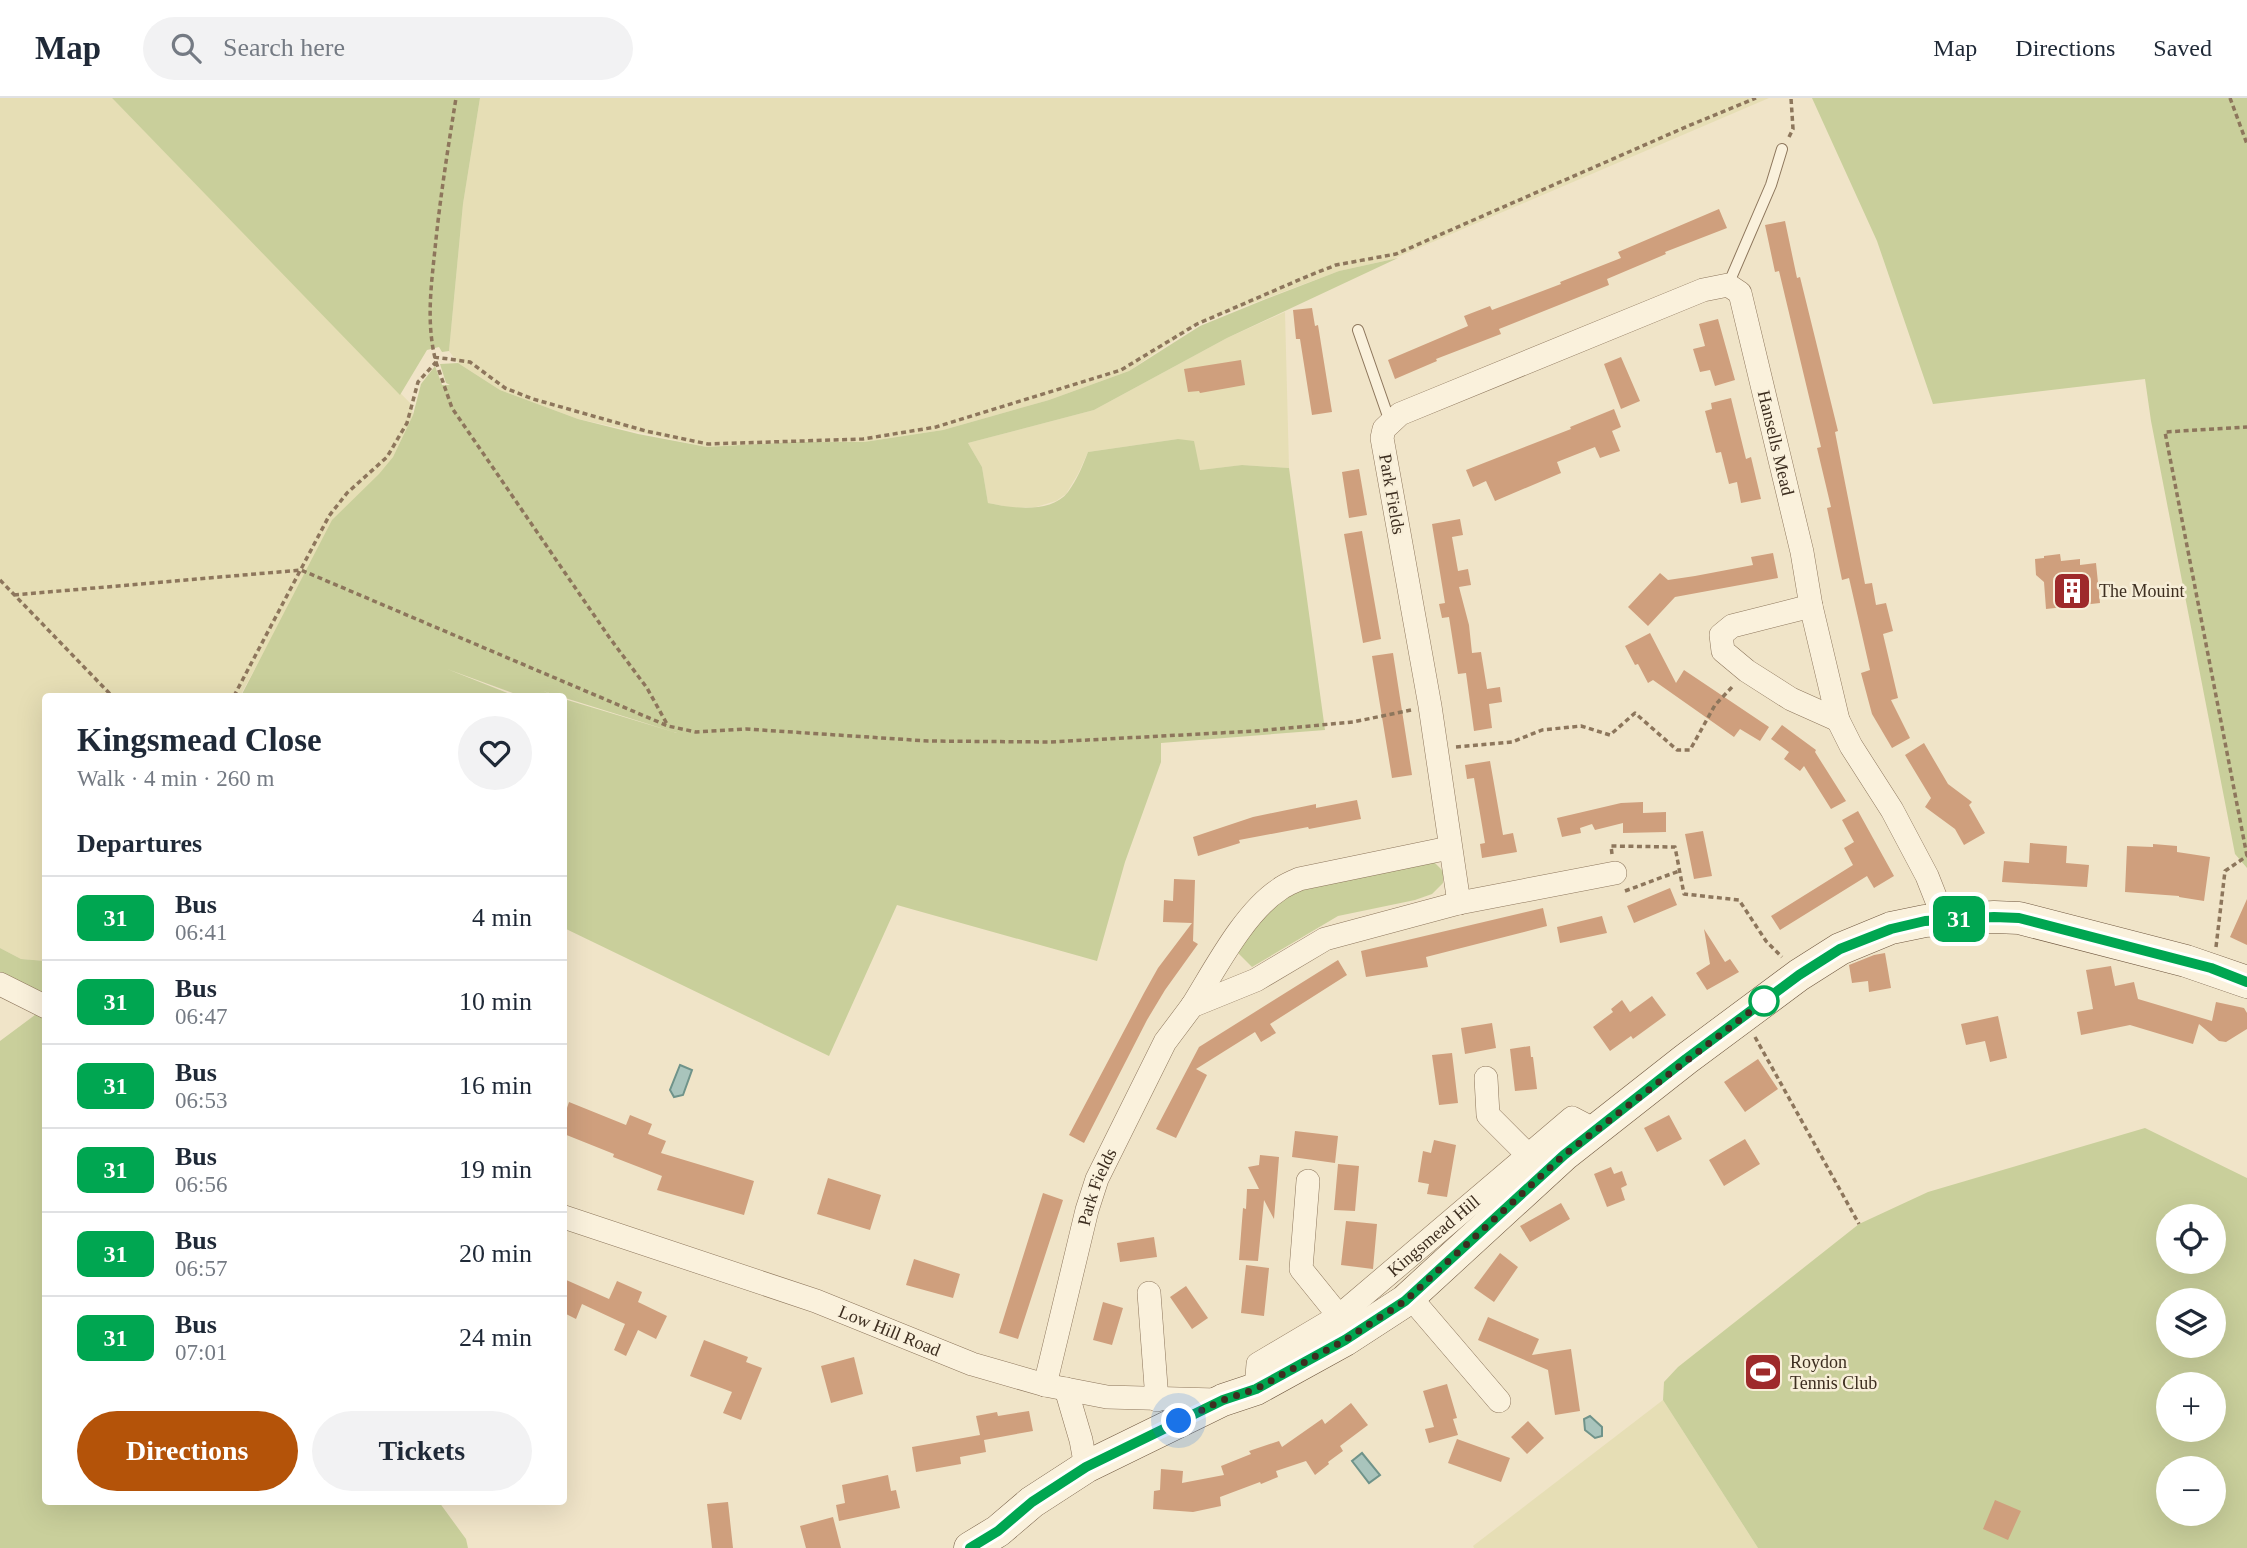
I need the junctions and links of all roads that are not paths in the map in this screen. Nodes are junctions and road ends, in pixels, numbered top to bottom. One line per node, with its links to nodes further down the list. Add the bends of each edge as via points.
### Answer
1 (1782, 149): 2 (lane)
2 (1728, 285): 4 (street, via 1690,295); 5 (street, Hansells Mead, via 1740,293)
3 (1358, 330): 4 (lane)
4 (1390, 422): 7 (street, Park Fields, via 1382,438 1430,706)
5 (1811, 606): 6 (street, Hansells Mead); 6 (street, via 1732,626 1721,635 1723,651 1791,699)
6 (1839, 720): 10 (street, Hansells Mead, via 1927,876)
7 (1449, 848): 9 (street, Park Fields); 11 (street, Park Fields, via 1299,879 1261,904)
8 (1615, 873): 9 (street)
9 (1459, 903): 12 (street, via 1325,939)
10 (1944, 919): 13 (main road, via 2019,918 2211,968); 18 (main road, via 1891,929 1840,949)
11 (1228, 949): 12 (street, via 1239,968); 16 (street, Park Fields)
12 (1256, 980): 16 (street)
13 (2247, 982)
14 (0, 984): 15 (street)
15 (42, 1005)
16 (1192, 1006): 25 (street, Park Fields, via 1165,1042 1097,1179 1087,1210)
17 (1486, 1077): 19 (street, via 1488,1115)
18 (1595, 1130): 19 (street, Kingsmead Hill, via 1572,1118); 23 (main road)
19 (1528, 1155): 24 (street, Kingsmead Hill)
20 (1308, 1181): 24 (street, via 1301,1269)
21 (567, 1218): 25 (street, Low Hill Road, via 816,1301 972,1364)
22 (1149, 1293): 27 (street)
23 (1410, 1297): 26 (main road, via 1345,1340); 29 (street)
24 (1339, 1316): 26 (street, Kingsmead Hill, via 1258,1364)
25 (1056, 1387): 27 (street, Low Hill Road); 30 (street, via 1081,1440)
26 (1256, 1389): 28 (main road)
27 (1157, 1400): 28 (street, Low Hill Road)
28 (1223, 1400): 30 (main road)
29 (1499, 1401)
30 (1086, 1467): 31 (main road)
31 (970, 1548)

